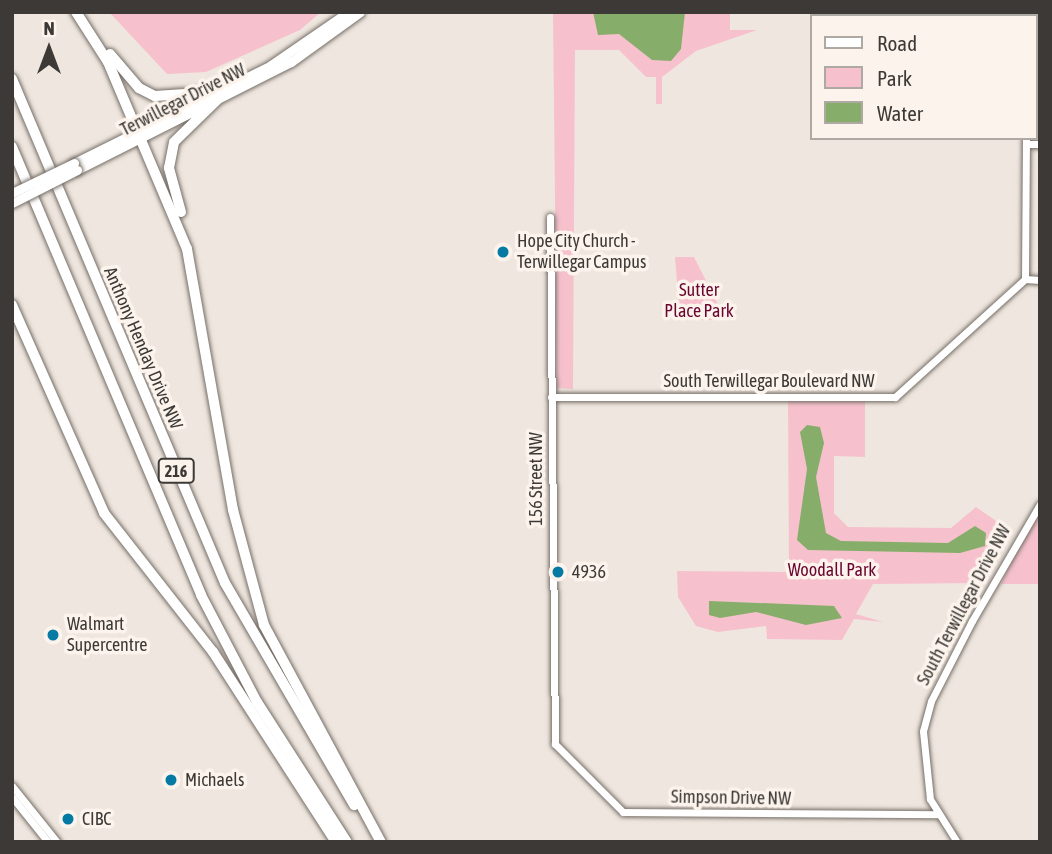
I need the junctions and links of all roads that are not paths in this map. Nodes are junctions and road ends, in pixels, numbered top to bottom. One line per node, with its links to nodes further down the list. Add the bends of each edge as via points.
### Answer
1 (76, 12): 4 (highway)
2 (348, 12): 6 (main road, Terwillegar Drive NW, via 286,56)
3 (360, 12): 6 (main road, Terwillegar Drive NW, via 291,62)
4 (99, 45): 6 (highway, via 139,88 155,96); 7 (highway)
5 (12, 79): 29 (highway, Anthony Henday Drive NW / 216, via 225,583 307,734)
6 (216, 96): 7 (main road, Terwillegar Drive NW); 15 (highway, via 180,132 171,154)
7 (141, 134): 11 (main road, Terwillegar Drive NW); 15 (highway)
8 (1026, 141): 9 (street); 16 (street)
9 (1040, 144)
10 (12, 147): 28 (highway, 216, via 206,605 274,730)
11 (76, 167): 12 (main road, Terwillegar Drive NW, bridge); 13 (main road, Terwillegar Drive NW, bridge)
12 (12, 193)
13 (12, 203)
14 (550, 217): 19 (street, 156 Street NW)
15 (187, 249): 29 (highway, via 253,594 294,687)
16 (1025, 279): 17 (street); 19 (street, South Terwillegar Boulevard NW, via 895,397)
17 (1040, 280)
18 (14, 311): 27 (highway, via 104,513 213,652)
19 (551, 397): 21 (street, 156 Street NW)
20 (1040, 504): 24 (street, South Terwillegar Drive NW, via 931,701 921,747)
21 (554, 741): 24 (street, Simpson Drive NW, via 624,812)
22 (12, 786): 26 (street)
23 (12, 797): 25 (street)
24 (938, 814): 30 (street, South Terwillegar Drive NW)
25 (48, 842)
26 (57, 842)
27 (336, 842)
28 (347, 842)
29 (380, 842)
30 (957, 842)

